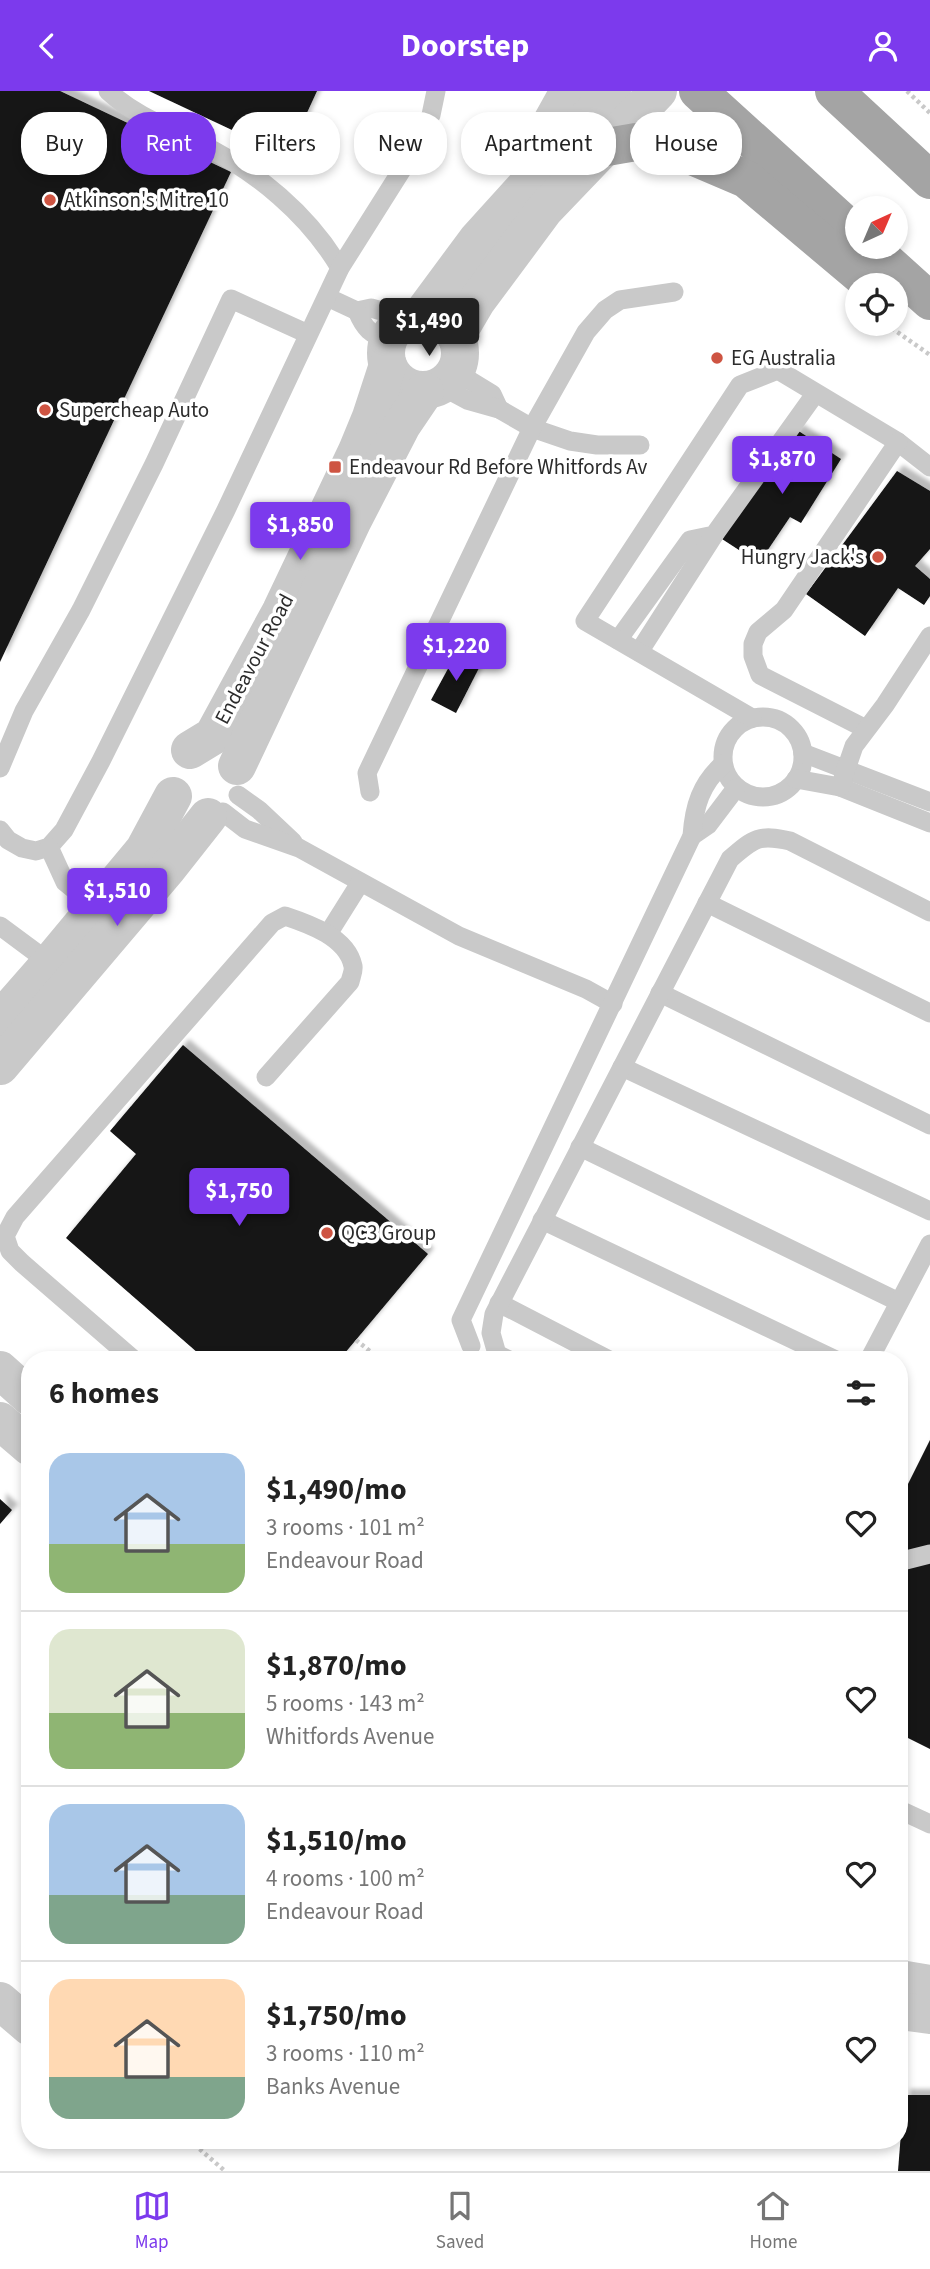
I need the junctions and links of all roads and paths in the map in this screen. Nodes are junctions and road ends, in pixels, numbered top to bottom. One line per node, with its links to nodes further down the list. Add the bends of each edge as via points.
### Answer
1 (108, 91): 16 (lane, via 135,113 249,171 303,220)
2 (436, 91): 16 (lane, via 410,157)
3 (569, 91): 18 (street, via 550,127 449,258)
4 (612, 91): 18 (street, Endeavour Road, via 477,240)
5 (658, 91): 10 (street, Endeavour Road)
6 (698, 91): 14 (main road)
7 (834, 91): 13 (main road)
8 (907, 91): 9 (path)
9 (930, 113)
10 (616, 133)
11 (616, 145): 17 (main road, via 636,142 678,150 746,179)
12 (576, 175): 29 (street, Endeavour Road, via 476,302)
13 (930, 180)
14 (845, 224)
15 (883, 259): 21 (main road)
16 (340, 268): 20 (lane)
17 (858, 273)
18 (451, 278): 26 (street, Endeavour Road)
19 (674, 292): 31 (lane, via 620,300 605,310 586,332)
20 (327, 297): 23 (lane); 25 (lane)
21 (930, 302)
22 (908, 306): 24 (main road)
23 (356, 311): 26 (lane, via 371,308); 26 (lane, via 363,326 376,336)
24 (930, 312)
25 (308, 334): 44 (lane, via 231,299 148,476 24,711); 56 (lane, via 101,761 64,830)
26 (402, 335): 29 (street, via 431,317 441,321); 29 (street, via 394,376 402,384 413,389); 41 (street, Endeavour Road, via 372,417 281,611 213,736)
27 (903, 336): 28 (path)
28 (930, 355)
29 (445, 371): 31 (lane, via 492,394 499,408); 51 (street, Endeavour Road, via 402,425 353,520)
30 (815, 394): 32 (lane); 35 (lane); 37 (lane, via 778,370 740,385 585,621)
31 (532, 428): 33 (lane, via 570,441); 49 (lane, via 368,773)
32 (898, 443): 34 (lane); 40 (lane, via 784,610 758,632 753,644 760,675)
33 (640, 445)
34 (930, 467)
35 (714, 535): 37 (lane, via 690,540); 38 (lane)
36 (930, 636): 40 (lane)
37 (618, 640): 38 (lane)
38 (639, 652): 39 (lane, via 730,705 730,711)
39 (745, 721): 42 (lane, via 775,718 786,724); 43 (lane, via 725,742)
40 (866, 729): 45 (lane)
41 (190, 750): 50 (street, via 173,769); 51 (street, via 216,749 228,756)
42 (803, 754): 45 (lane); 46 (lane)
43 (723, 764): 48 (lane); 55 (lane, via 708,778 694,809)
44 (0, 768)
45 (845, 768): 47 (lane); 52 (lane)
46 (796, 779): 47 (lane); 48 (lane, via 789,788 768,797)
47 (840, 787): 53 (lane)
48 (736, 788): 55 (lane, via 708,825)
49 (370, 792)
50 (173, 796): 51 (street, via 190,813); 60 (street, Endeavour Road)
51 (226, 798): 57 (lane, via 258,810 299,848); 60 (street, Endeavour Road, via 167,869)
52 (930, 802)
53 (930, 823)
54 (0, 830): 56 (lane, via 22,848 36,851)
55 (692, 836): 65 (lane)
56 (49, 847): 60 (lane, via 65,882)
57 (360, 883): 62 (lane); 65 (lane, via 459,936)
58 (706, 903): 59 (lane, via 730,859 747,844 767,836 800,845); 64 (lane); 66 (lane)
59 (930, 912)
60 (107, 916): 63 (street, Endeavour Road); 68 (street, Endeavour Road)
61 (0, 926): 63 (lane)
62 (328, 935): 70 (lane, via 347,952 354,968 349,982); 80 (lane, via 285,916 272,923 15,1217 5,1237 22,1263)
63 (50, 963): 67 (street, Endeavour Road)
64 (660, 993): 69 (lane); 71 (lane)
65 (613, 1004): 79 (lane, via 461,1319)
66 (930, 1013)
67 (0, 1020)
68 (0, 1066)
69 (622, 1067): 72 (lane); 73 (lane)
70 (266, 1077)
71 (930, 1125)
72 (580, 1147): 74 (lane); 76 (lane)
73 (930, 1211)
74 (542, 1220): 77 (lane); 84 (lane)
75 (930, 1244): 76 (lane)
76 (899, 1302): 85 (lane)
77 (499, 1303): 82 (lane, via 491,1333); 83 (lane)
78 (356, 1340): 81 (path)
79 (471, 1346)
80 (124, 1351)
81 (370, 1351)
82 (495, 1351)
83 (592, 1351)
84 (817, 1351)
85 (874, 1351)
86 (0, 1370): 87 (street)
87 (21, 1389)
88 (0, 1421): 89 (street)
89 (21, 1439)
90 (930, 1554): 91 (lane)
91 (908, 1560)
92 (908, 1814): 93 (lane)
93 (930, 1824)
94 (908, 1980): 95 (street)
95 (930, 1984)
96 (0, 2001): 99 (street)
97 (908, 2012): 98 (street)
98 (930, 2015)
99 (21, 2019)
100 (199, 2149): 101 (path)
101 (225, 2171)

